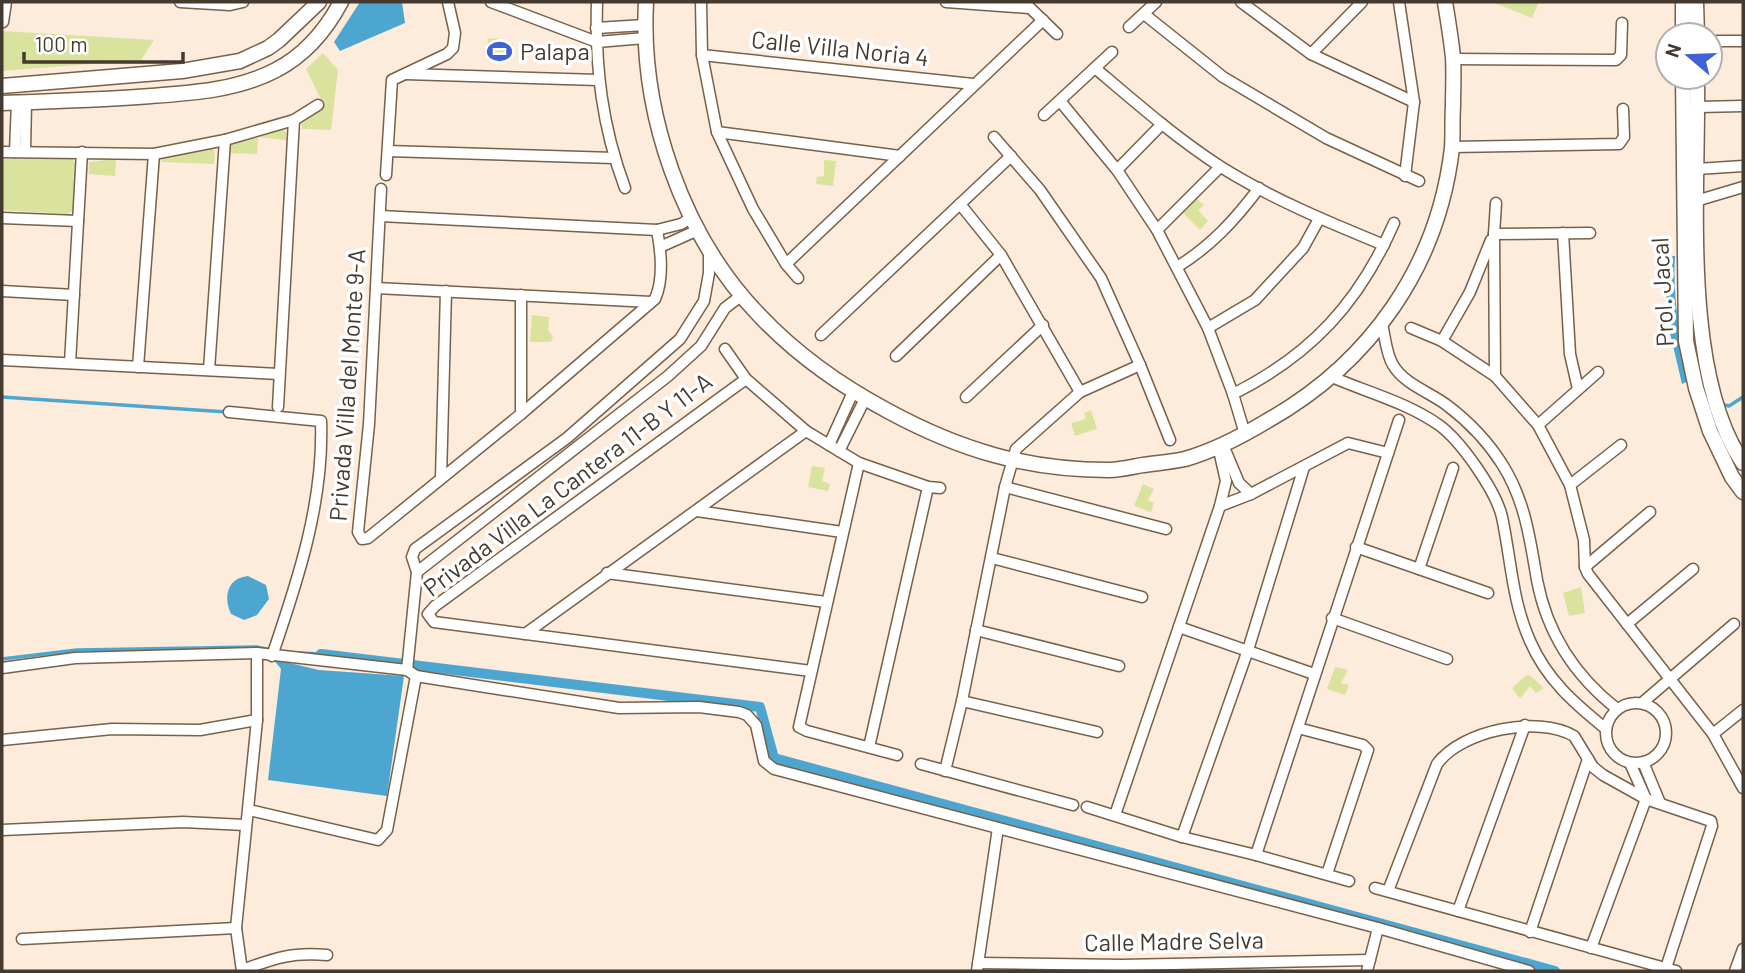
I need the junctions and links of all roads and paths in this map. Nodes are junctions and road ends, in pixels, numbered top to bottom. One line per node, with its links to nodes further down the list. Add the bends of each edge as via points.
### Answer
1 (6, 2): 24 (street)
2 (180, 2): 3 (street)
3 (243, 2)
4 (319, 2): 38 (street, via 268,48 240,61)
5 (341, 2): 45 (street, via 312,44 277,70 238,85)
6 (448, 2): 39 (street, via 455,33 453,48)
7 (491, 2): 32 (street)
8 (597, 2): 27 (street)
9 (646, 2): 28 (street)
10 (701, 2): 35 (street)
11 (946, 2): 19 (street)
12 (1156, 2): 20 (street)
13 (1363, 2): 34 (street)
14 (1399, 2): 48 (street)
15 (1445, 2): 36 (street)
16 (1683, 2): 22 (street)
17 (1696, 2): 23 (street)
18 (1248, 4): 34 (street)
19 (1027, 5): 21 (street)
20 (1144, 14): 26 (street); 73 (street, via 1223,77 1326,138)
21 (1043, 20): 29 (street); 41 (street)
22 (1683, 21)
23 (1697, 21)
24 (3, 22)
25 (1622, 23): 36 (street, via 1621,55 1616,60)
26 (1129, 27)
27 (596, 28): 28 (street); 32 (street)
28 (639, 32): 32 (street); 87 (street, via 657,124)
29 (1057, 34)
30 (1724, 41): 31 (street)
31 (1743, 41)
32 (597, 42): 40 (street)
33 (1112, 52): 37 (street)
34 (1311, 54): 48 (street)
35 (702, 55): 41 (street, Calle Villa Noria 4); 56 (street)
36 (1453, 59): 59 (street)
37 (1095, 68): 46 (street); 55 (street)
38 (182, 71): 42 (street); 45 (street)
39 (403, 74): 40 (street); 60 (street, via 391,82)
40 (598, 80): 67 (street)
41 (973, 84): 65 (street)
42 (2, 86)
43 (1684, 91): 80 (street, Prol. Jacal)
44 (1697, 91): 51 (street)
45 (184, 94): 47 (street)
46 (1060, 101): 53 (street); 71 (street)
47 (15, 102): 62 (street)
48 (1414, 102): 73 (street)
49 (318, 105): 54 (street)
50 (1743, 106): 51 (street)
51 (1698, 107): 70 (street)
52 (1623, 109): 59 (street, via 1624,137 1619,144)
53 (1044, 116)
54 (293, 120): 58 (street); 121 (street)
55 (1162, 124): 69 (street); 71 (street)
56 (717, 132): 65 (street); 97 (street, via 753,209)
57 (994, 137): 66 (street)
58 (225, 140): 64 (street); 119 (street)
59 (1452, 147): 107 (street, via 1436,223 1409,283)
60 (388, 151): 67 (street); 72 (street)
61 (2, 152): 62 (street)
62 (20, 152): 63 (street)
63 (82, 152): 64 (street); 85 (street)
64 (154, 153): 118 (street)
65 (900, 156): 97 (street)
66 (1011, 156): 81 (street); 117 (street, via 1101,278)
67 (614, 158): 76 (street)
68 (1743, 166): 70 (street)
69 (1220, 167): 77 (street); 89 (street)
70 (1697, 169): 80 (street)
71 (1117, 170): 89 (street)
72 (386, 175)
73 (1405, 176): 74 (street)
74 (1419, 181)
75 (1743, 187): 80 (street)
76 (625, 188)
77 (1259, 188): 84 (street); 98 (street, via 1236,220)
78 (381, 189): 82 (street, Privada Villa del Monte 9-A)
79 (1496, 203): 92 (street)
80 (1690, 203): 146 (street, Prol. Jacal, via 1706,368 1723,423); 153 (street, Prol. Jacal, via 1685,341 1710,431)
81 (960, 204): 96 (street); 111 (street)
82 (380, 216): 88 (street, Privada Villa del Monte 9-A); 100 (street, Privada Villa del Monte 9-A)
83 (2, 218): 85 (street)
84 (1319, 219): 93 (street); 109 (street, via 1303,248 1255,300)
85 (78, 221): 103 (street)
86 (1394, 223): 93 (street)
87 (689, 227): 88 (street, Privada Villa del Monte 9-A); 94 (street); 95 (street)
88 (657, 230): 94 (street)
89 (1157, 230): 98 (street)
90 (1563, 233): 91 (street); 92 (street); 125 (street, via 1570,354)
91 (1590, 233)
92 (1494, 234): 112 (street, via 1470,292); 122 (street)
93 (1384, 245): 127 (street, via 1352,300 1303,351)
94 (660, 247): 106 (street, via 659,286)
95 (709, 250): 105 (street); 142 (street, via 704,301 680,339)
96 (1001, 255): 108 (street); 114 (street)
97 (786, 264): 99 (street)
98 (1177, 267): 109 (street)
99 (798, 278)
100 (376, 288): 102 (street); 150 (street, Privada Villa del Monte 9-A, via 358,534 368,538)
101 (2, 291): 103 (street)
102 (446, 291): 104 (street); 150 (street)
103 (74, 295): 116 (street)
104 (521, 295): 106 (street); 132 (street)
105 (742, 295): 128 (street, via 802,355); 149 (street, via 725,308 687,359)
106 (651, 302): 132 (street, Privada Villa del Monte 9-A)
107 (1382, 324): 123 (street); 188 (street, via 1391,362 1401,376 1448,406 1502,464 1519,495 1553,631 1572,665)
108 (1043, 325): 126 (street); 129 (street)
109 (1208, 328): 127 (street)
110 (1411, 328): 112 (street)
111 (821, 335)
112 (1442, 341): 122 (street)
113 (725, 349): 124 (street, Privada Villa La Cantera 11-B Y 11-A)
114 (896, 356)
115 (2, 360): 116 (street)
116 (70, 363): 118 (street)
117 (1140, 365): 126 (street); 137 (street)
118 (138, 367): 119 (street)
119 (209, 370): 121 (street)
120 (1598, 372): 125 (street)
121 (279, 374): 130 (street)
122 (1495, 376): 134 (street)
123 (1332, 377): 136 (street, via 1281,414); 193 (street, via 1395,400 1440,426 1473,460 1502,514 1511,579 1530,641 1566,696)
124 (746, 379): 135 (street, Privada Villa La Cantera 11-B Y 11-A); 175 (street, Privada Villa La Cantera 11-B Y 11-A, via 428,614 434,622)
125 (1578, 389): 134 (street)
126 (1080, 391): 143 (street)
127 (1233, 394): 136 (street)
128 (859, 395): 140 (street); 143 (street, via 967,449)
129 (966, 397)
130 (278, 407)
131 (229, 412): 178 (street, via 321,421 315,505 301,567)
132 (521, 414): 150 (street, Privada Villa del Monte 9-A)
133 (1399, 420): 141 (street)
134 (1538, 425): 151 (street)
135 (806, 431): 140 (street, Privada Villa La Cantera 11-B Y 11-A); 156 (street)
136 (1243, 431): 139 (street)
137 (1170, 440)
138 (1621, 444): 151 (street)
139 (1221, 445): 143 (street, via 1185,459 1111,470); 144 (street)
140 (834, 448): 145 (street, Privada Villa La Cantera 11-B Y 11-A)
141 (1388, 453): 147 (street, via 1348,443); 160 (street)
142 (537, 461): 149 (street); 165 (street, via 415,549 412,557)
143 (1013, 461): 152 (street)
144 (1226, 461): 154 (street); 155 (street)
145 (859, 463): 159 (street); 197 (street, Privada Villa La Cantera 11-B Y 11-A, via 934,487)
146 (1743, 463)
147 (1304, 467): 154 (street); 176 (street)
148 (1453, 468): 163 (street)
149 (545, 473): 165 (street)
150 (441, 478)
151 (1570, 485): 162 (street, via 1584,540)
152 (1006, 488): 158 (street); 161 (street)
153 (1743, 492)
154 (1251, 494): 155 (street)
155 (1220, 506): 173 (street)
156 (697, 511): 159 (street); 166 (street)
157 (1650, 512): 162 (street)
158 (1166, 529)
159 (842, 532): 169 (street)
160 (1356, 547): 163 (street); 170 (street)
161 (992, 558): 168 (street); 174 (street)
162 (1585, 567): 171 (street)
163 (1419, 569): 167 (street)
164 (1693, 569): 171 (street)
165 (417, 572): 183 (street)
166 (607, 573): 169 (street); 175 (street)
167 (1488, 593)
168 (1142, 597)
169 (826, 602): 182 (street)
170 (1332, 618): 179 (street); 184 (street)
171 (1627, 624): 185 (street)
172 (1734, 624): 185 (street)
173 (1179, 627): 176 (street); 210 (street)
174 (976, 630): 180 (street); 186 (street)
175 (526, 634): 182 (street, Privada Villa La Cantera 11-B Y 11-A)
176 (1248, 650): 184 (street); 214 (street)
177 (257, 653): 178 (street); 181 (street, via 75,658); 190 (street)
178 (272, 656): 183 (street)
179 (1447, 659)
180 (1119, 666)
181 (2, 668)
182 (811, 671): 197 (street, via 799,727)
183 (411, 673): 209 (street, via 387,830 378,840); 212 (street, via 619,708 699,707 739,712 756,725 764,761 771,768)
184 (1314, 674): 192 (street)
185 (1668, 679): 187 (street); 195 (street)
186 (962, 701): 194 (street); 203 (street)
187 (1642, 703): 188 (street); 200 (street, via 1661,714 1666,725 1662,750)
188 (1617, 709): 193 (street)
189 (1743, 710): 195 (street)
190 (257, 720): 196 (street, via 200,730 113,729); 209 (street)
191 (1525, 725): 199 (street, via 1569,733); 219 (street, via 1493,731 1440,761); 220 (street)
192 (1298, 727): 215 (street); 216 (street, via 1368,750)
193 (1606, 729): 201 (street, via 1611,750)
194 (1097, 732)
195 (1713, 734): 204 (street)
196 (2, 740)
197 (869, 747): 198 (street)
198 (897, 755)
199 (1588, 759): 205 (street, via 1603,775); 223 (street)
200 (1643, 762): 201 (street); 206 (street)
201 (1630, 763): 205 (street)
202 (921, 764): 203 (street)
203 (945, 771): 207 (street)
204 (1743, 788)
205 (1646, 799): 206 (street); 225 (street)
206 (1660, 803): 231 (street, via 1707,818 1712,826)
207 (1073, 805)
208 (1087, 807): 210 (street)
209 (248, 810): 211 (street)
210 (1115, 816): 214 (street)
211 (246, 825): 213 (street, via 183,822); 221 (street)
212 (998, 828): 222 (street); 229 (street)
213 (2, 830)
214 (1182, 837): 215 (street)
215 (1256, 855): 216 (street)
216 (1327, 874): 217 (street)
217 (1349, 881)
218 (1376, 888): 219 (street)
219 (1388, 891): 220 (street)
220 (1458, 911): 223 (street)
221 (236, 928): 224 (street); 232 (street)
222 (1378, 928): 228 (street); 233 (street)
223 (1530, 932): 225 (street)
224 (22, 939)
225 (1591, 948): 231 (street)
226 (1743, 950): 234 (street)
227 (327, 955): 232 (street, via 279,957)
228 (1368, 966): 230 (street, Calle Madre Selva)
229 (978, 967): 230 (street, Calle Madre Selva)
230 (1121, 968)
231 (1671, 970)
232 (242, 971)
233 (1529, 971)
234 (1735, 971)

